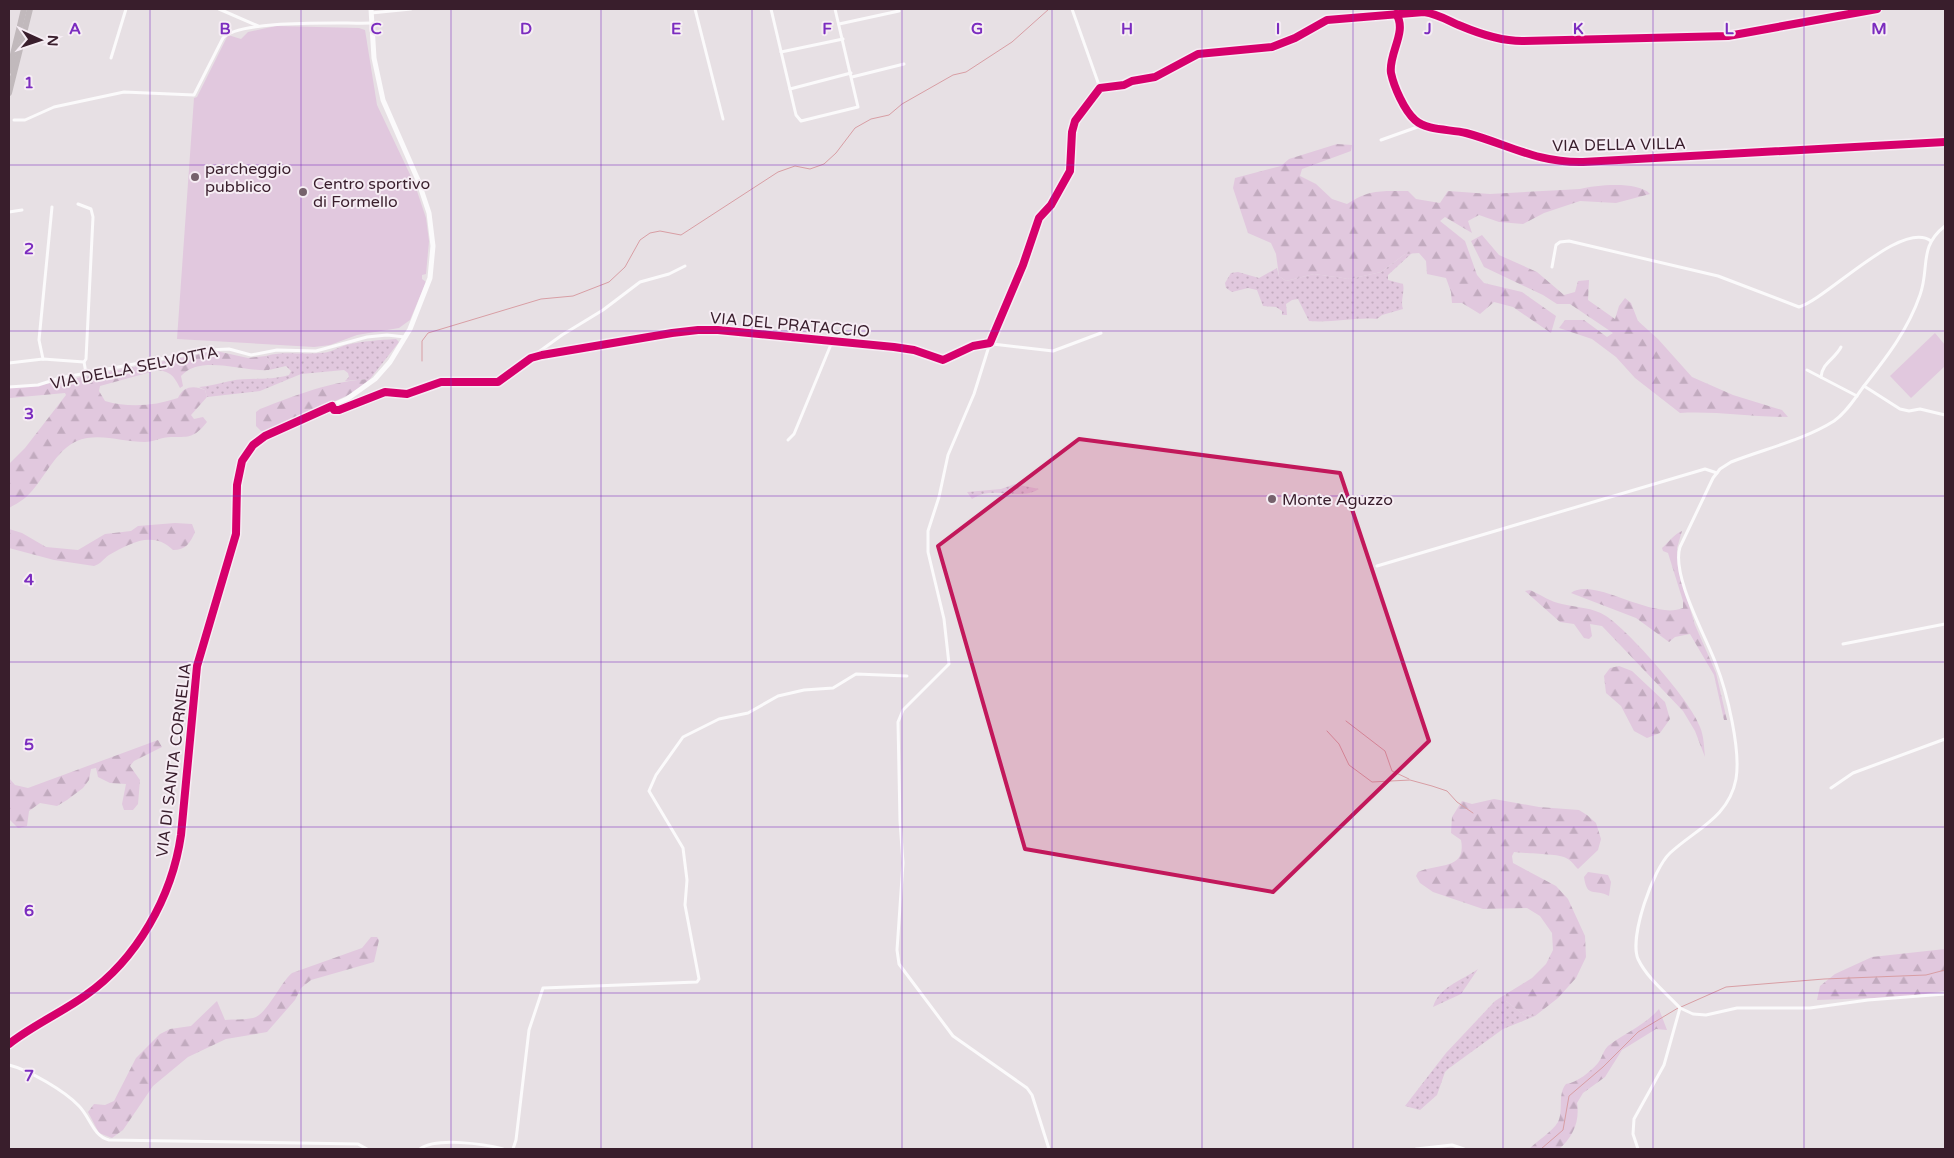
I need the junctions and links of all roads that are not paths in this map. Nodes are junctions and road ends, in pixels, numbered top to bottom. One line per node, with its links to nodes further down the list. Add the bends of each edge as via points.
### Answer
1 (24, 9): 21 (highway)
2 (30, 9): 25 (highway)
3 (126, 9): 19 (street)
4 (218, 9): 16 (street)
5 (411, 9): 11 (street)
6 (696, 9): 26 (street)
7 (770, 9): 18 (street)
8 (835, 9): 15 (street)
9 (1072, 9): 23 (street)
10 (1877, 9): 13 (street, via 1728,36 1522,41 1475,31 1430,13)
11 (371, 11): 14 (street)
12 (899, 11): 15 (street)
13 (1396, 14): 23 (street, via 1326,20 1295,38 1272,46 1198,54 1155,77); 28 (street, via 1400,28 1391,64 1392,73 1406,110)
14 (371, 24): 16 (street); 40 (street, via 383,100 423,193 432,229 430,278)
15 (839, 24): 17 (street)
16 (258, 26): 27 (street, via 224,37 194,95 124,92 54,107 25,120)
17 (842, 39): 18 (street); 22 (street)
18 (781, 52): 24 (street)
19 (111, 58)
20 (904, 64): 22 (street)
21 (9, 71)
22 (851, 75): 24 (street); 24 (street, via 858,107 803,121 796,116)
23 (1100, 88): 42 (street, via 1075,121 1070,171 1051,205 1039,218 1025,262)
24 (790, 89)
25 (9, 93)
26 (723, 119)
27 (14, 120)
28 (1423, 125): 29 (street); 30 (street, VIA DELLA VILLA, via 1468,134 1543,160 1579,162)
29 (1382, 140)
30 (1945, 142)
31 (78, 204): 46 (street, via 91,209 94,217)
32 (52, 207): 45 (street, via 38,340)
33 (22, 210): 34 (street)
34 (9, 212)
35 (1945, 226): 36 (street)
36 (1930, 241): 38 (street, via 1920,237 1885,249 1799,307 1718,276 1567,241 1556,245); 51 (street, via 1918,299 1897,342)
37 (685, 266): 44 (street, via 640,282)
38 (1552, 267)
39 (1100, 333): 42 (street, via 1050,351)
40 (405, 337): 49 (street, VIA DELLA SELVOTTA, via 387,334 367,337 316,351 277,350 251,355 208,350); 54 (street, VIA DI SANTA CORNELIA, via 375,379)
41 (832, 342): 42 (street, VIA DEL PRATACCIO, via 909,349 943,360 973,346); 44 (street, VIA DEL PRATACCIO, via 698,330); 56 (street, via 794,434)
42 (990, 343): 72 (street, via 981,377 946,459 927,536 944,618 949,665 902,710 898,718 903,869 897,955 902,969 953,1036 1027,1088)
43 (1841, 347): 50 (street, via 1824,367)
44 (531, 358): 54 (street, VIA DEL PRATACCIO, via 498,382 441,382 407,394 385,392 339,410)
45 (43, 359): 46 (street); 47 (street)
46 (84, 362): 49 (street)
47 (9, 363)
48 (1807, 370): 50 (street)
49 (86, 373): 52 (street, VIA DELLA SELVOTTA, via 38,385)
50 (1821, 377): 53 (street)
51 (1864, 386): 53 (street); 55 (street, via 1900,409)
52 (9, 387)
53 (1857, 396): 57 (street, via 1832,422 1731,462)
54 (332, 406): 66 (street, VIA DI SANTA CORNELIA, via 265,436 253,445 242,461 237,485 236,534 196,671 180,843 170,879 154,916 103,982)
55 (1945, 414)
56 (788, 440)
57 (1717, 473): 58 (street, via 1706,469); 65 (street, via 1683,539 1678,557 1680,575 1698,627 1722,681 1736,746 1736,778 1722,812 1670,853 1659,867 1646,898 1636,942 1641,964)
58 (1378, 566)
59 (1945, 624): 60 (street)
60 (1843, 644)
61 (907, 676): 71 (street, via 856,674 833,688 775,697 748,713 722,718 683,737 656,775 649,791 683,848 688,880 684,903 699,979 696,982 543,988 529,1030)
62 (1945, 739): 63 (street, via 1851,774)
63 (1830, 788)
64 (1945, 994): 65 (street, via 1813,1008 1734,1009 1706,1015)
65 (1680, 1008): 75 (street, via 1664,1066 1634,1119 1633,1134)
66 (9, 1044)
67 (9, 1066): 68 (street, via 70,1098 81,1108 97,1134 109,1140 358,1144)
68 (366, 1149)
69 (420, 1149): 70 (street, via 432,1144 474,1144)
70 (503, 1149)
71 (513, 1149)
72 (1049, 1149)
73 (1416, 1149): 74 (street, via 1454,1144)
74 (1464, 1149)
75 (1638, 1149)

